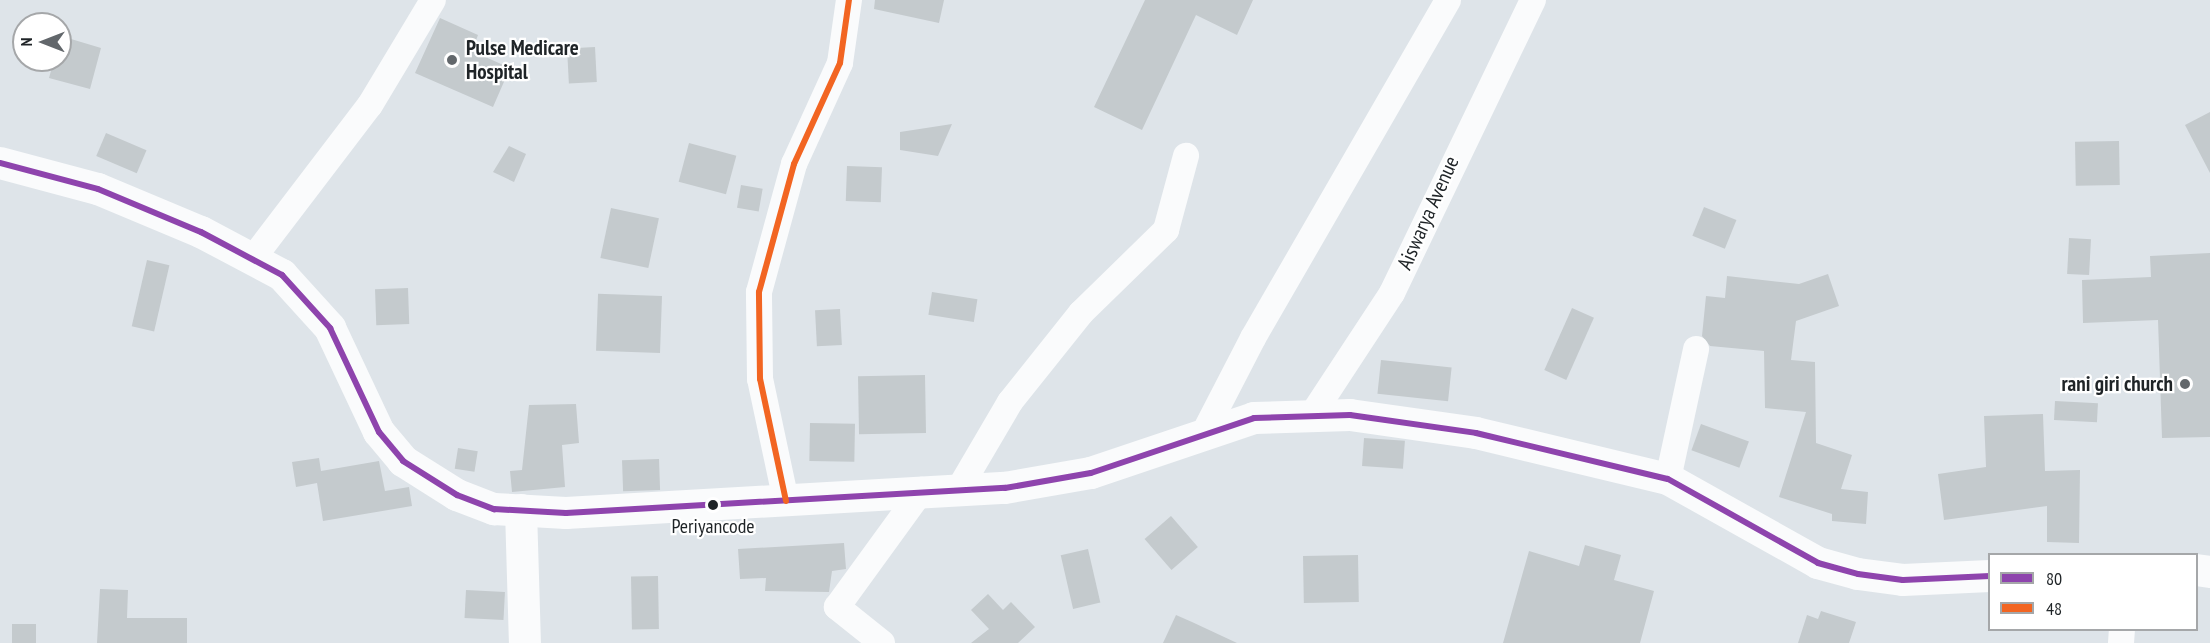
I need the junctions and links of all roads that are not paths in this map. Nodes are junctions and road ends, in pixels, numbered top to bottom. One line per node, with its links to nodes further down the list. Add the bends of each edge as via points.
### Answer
1 (433, 0): 7 (street, via 370,105)
2 (849, 0): 14 (street, via 840,63 794,164 759,292 760,379)
3 (1448, 0): 10 (street, via 1253,338)
4 (1533, 0): 9 (street, Aiswarya Avenue, via 1392,293)
5 (1186, 156): 12 (street, via 1166,230 1081,314 1010,402)
6 (0, 163): 7 (main road, via 98,189)
7 (254, 257): 15 (main road, via 308,298 330,328 379,432 403,461 457,495 494,509)
8 (1696, 349): 11 (street)
9 (1310, 418): 10 (main road, via 1254,418); 11 (main road, via 1407,420)
10 (1205, 431): 12 (main road, via 1090,473 1005,488)
11 (1668, 479): 16 (main road, via 1818,563 1903,580)
12 (959, 489): 13 (main road)
13 (922, 490): 14 (main road); 18 (street, via 837,607)
14 (786, 501): 15 (main road)
15 (521, 510): 17 (main road)
16 (1988, 576)
17 (525, 643)
18 (882, 643)

